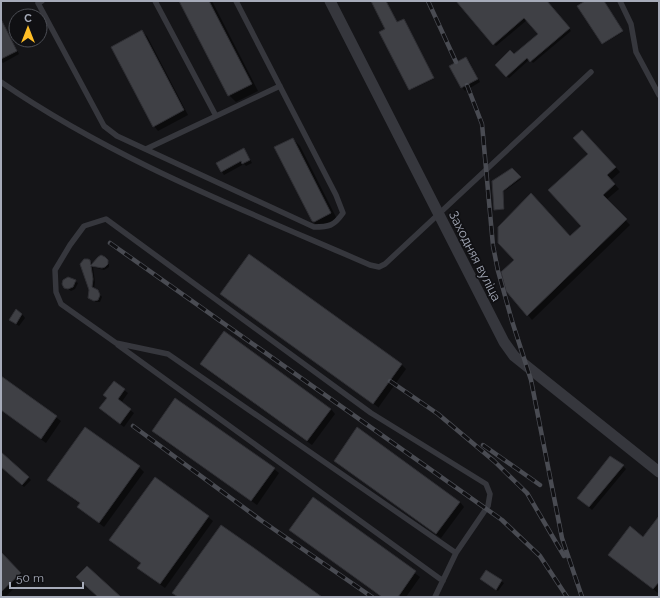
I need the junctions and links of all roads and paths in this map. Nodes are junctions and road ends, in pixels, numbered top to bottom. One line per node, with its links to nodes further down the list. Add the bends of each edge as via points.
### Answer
1 (42, 1): 11 (lane, via 38,3 104,126 117,136)
2 (155, 1): 10 (lane)
3 (236, 1): 8 (lane)
4 (330, 1): 12 (street, Заходняя вуліца)
5 (620, 1): 9 (lane, via 631,24 636,52)
6 (591, 72): 12 (lane)
7 (1, 82): 12 (lane, via 82,133 134,159 370,265 379,267 385,264)
8 (280, 86): 10 (lane); 11 (lane, via 336,195 343,213 336,223 314,227)
9 (659, 95)
10 (216, 116): 11 (lane)
11 (146, 149)
12 (438, 214): 14 (street, Заходняя вуліца, via 504,342 514,356)
13 (116, 343): 15 (lane, via 168,354); 15 (lane, via 61,304 56,292 55,270 70,245 84,226 106,219 371,413 486,484 490,494 488,506); 16 (lane)
14 (659, 472)
15 (456, 553): 16 (lane)
16 (443, 582): 17 (lane)
17 (435, 597)

